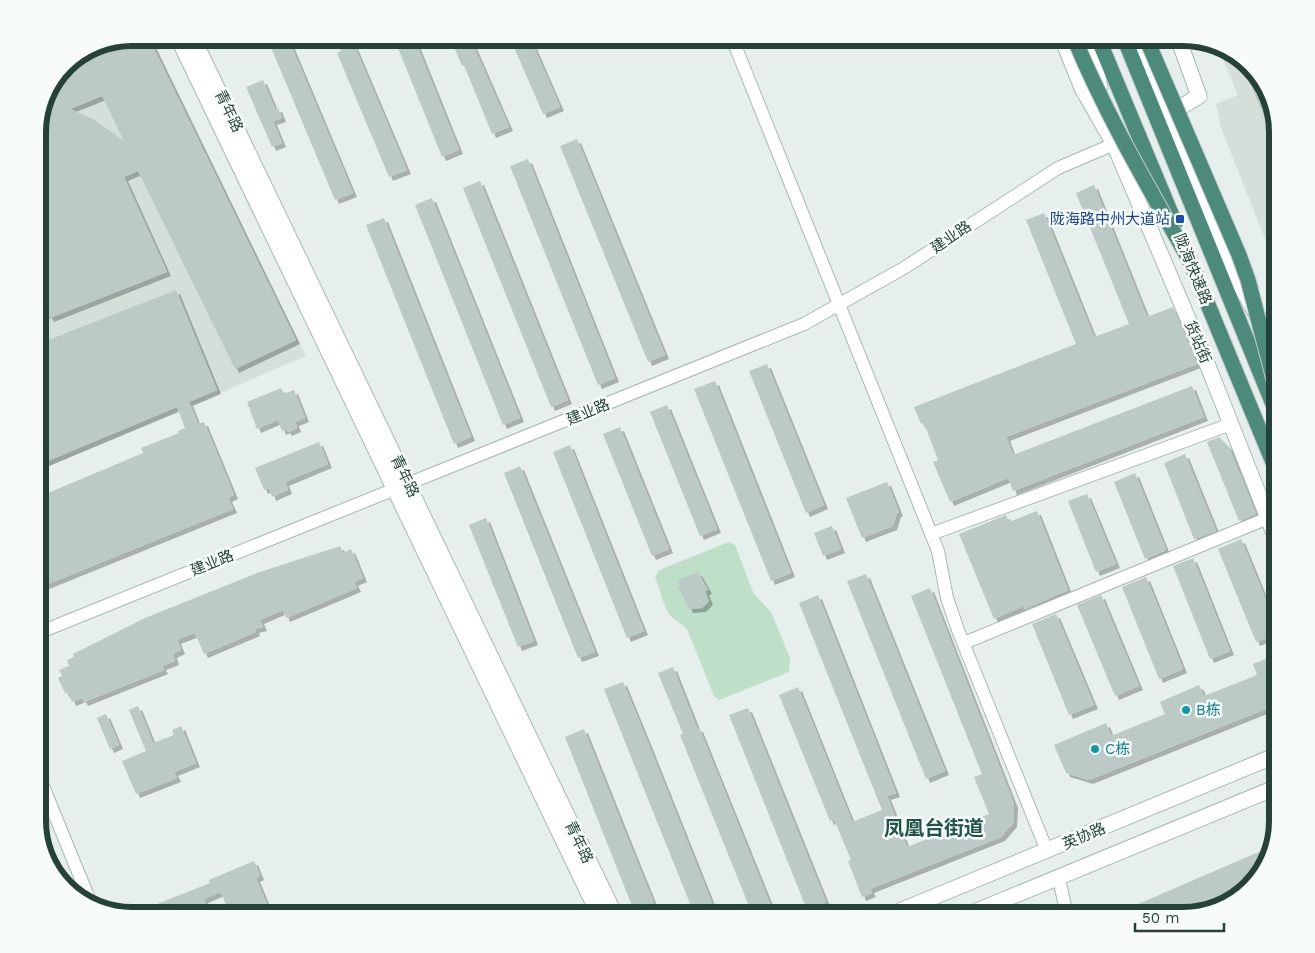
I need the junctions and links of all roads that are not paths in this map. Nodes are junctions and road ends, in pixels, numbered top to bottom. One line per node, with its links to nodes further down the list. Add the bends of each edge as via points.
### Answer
1 (182, 46): 21 (street, 青年路)
2 (198, 46): 21 (street, 青年路)
3 (735, 46): 15 (street)
4 (1065, 46): 13 (street, via 1082,88)
5 (1077, 46): 14 (highway, bridge)
6 (1087, 46): 13 (street, via 1095,64)
7 (1101, 46): 14 (highway, 陇海快速路, bridge)
8 (1127, 46): 18 (highway, 陇海快速路)
9 (1140, 46): 12 (street)
10 (1149, 46): 17 (highway, bridge, via 1248,280)
11 (1181, 46): 12 (street, via 1199,96)
12 (1168, 115): 16 (street, via 1227,262)
13 (1114, 144): 15 (street, 建业路, via 1058,168 904,268); 19 (street, 货站街)
14 (1190, 261): 20 (highway, 陇海快速路)
15 (839, 305): 21 (street, 建业路, via 804,324); 23 (street)
16 (1269, 334)
17 (1269, 358)
18 (1269, 392)
19 (1231, 424): 22 (street, 货站街); 23 (street)
20 (1269, 450)
21 (402, 486): 24 (street, 建业路); 32 (street, 青年路); 33 (street, 青年路)
22 (1268, 518): 25 (street)
23 (931, 534): 25 (street, via 947,598)
24 (46, 630)
25 (964, 643): 29 (street)
26 (1269, 759): 29 (street, 英协路)
27 (1269, 791): 30 (street, 英协路)
28 (46, 794): 31 (street)
29 (1047, 851): 34 (street, 英协路)
30 (1059, 879): 35 (street, 英协路); 36 (street)
31 (87, 893)
32 (595, 907)
33 (611, 907)
34 (912, 907)
35 (989, 907)
36 (1065, 907)

